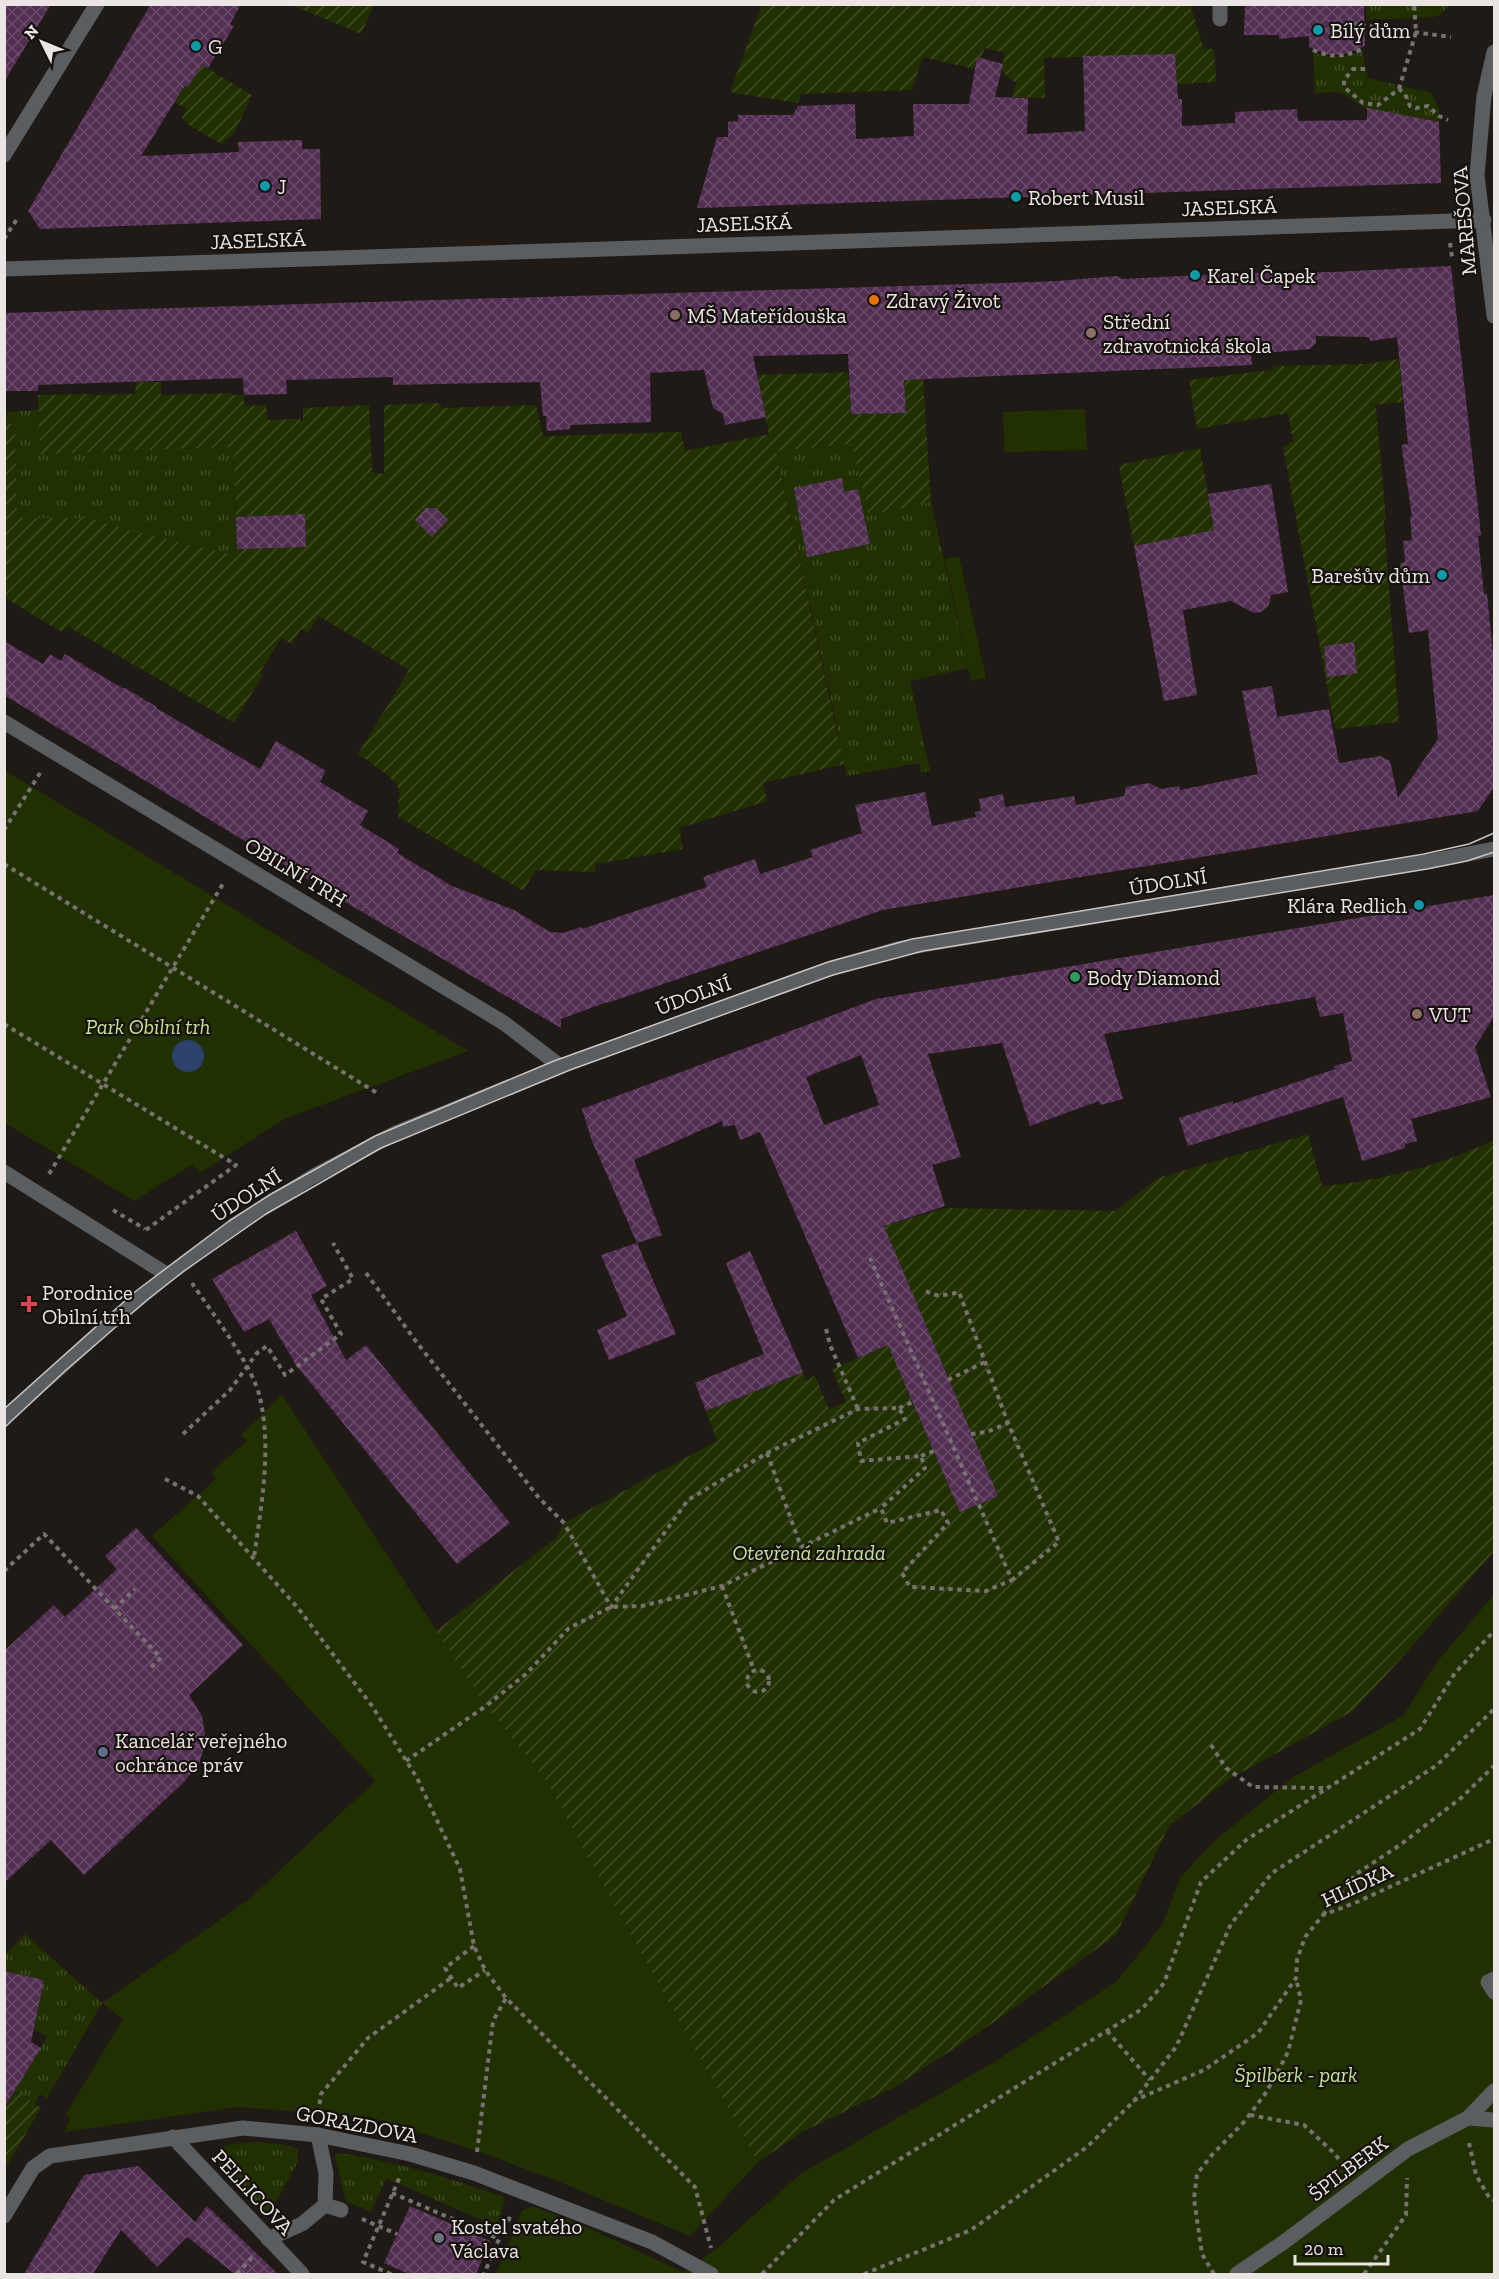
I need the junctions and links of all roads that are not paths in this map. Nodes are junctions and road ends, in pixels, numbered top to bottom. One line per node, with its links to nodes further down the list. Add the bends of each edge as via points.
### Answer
1 (97, 4): 3 (street)
2 (1494, 52): 4 (street, MAREŠOVA, via 1484,96 1477,176)
3 (4, 155)
4 (1484, 220): 5 (street, JASELSKÁ); 6 (street, MAREŠOVA)
5 (4, 269)
6 (1494, 316)
7 (4, 722): 9 (street, OBILNÍ TRH, via 504,1023)
8 (1494, 849): 9 (street, ÚDOLNÍ, via 898,950 789,983)
9 (560, 1066): 11 (street, ÚDOLNÍ, via 369,1147 280,1197)
10 (4, 1172): 11 (street)
11 (174, 1270): 12 (street, ÚDOLNÍ)
12 (4, 1418)
13 (1494, 1979): 14 (street, via 1488,1982)
14 (1494, 1992)
15 (1494, 2091): 16 (street)
16 (1468, 2118): 17 (street); 26 (street, ŠPILBERK, via 1408,2149)
17 (1494, 2120)
18 (318, 2135): 19 (street, GORAZDOVA, via 243,2128); 20 (street, via 326,2173); 25 (street, GORAZDOVA, via 410,2154 474,2173 652,2241)
19 (173, 2137): 22 (street, GORAZDOVA, via 50,2156 33,2168); 23 (street, PELLICOVA)
20 (324, 2205): 21 (street); 23 (street, via 302,2224)
21 (342, 2210)
22 (4, 2216)
23 (268, 2239): 24 (street, PELLICOVA)
24 (302, 2274)
25 (710, 2274)
26 (1237, 2274)

